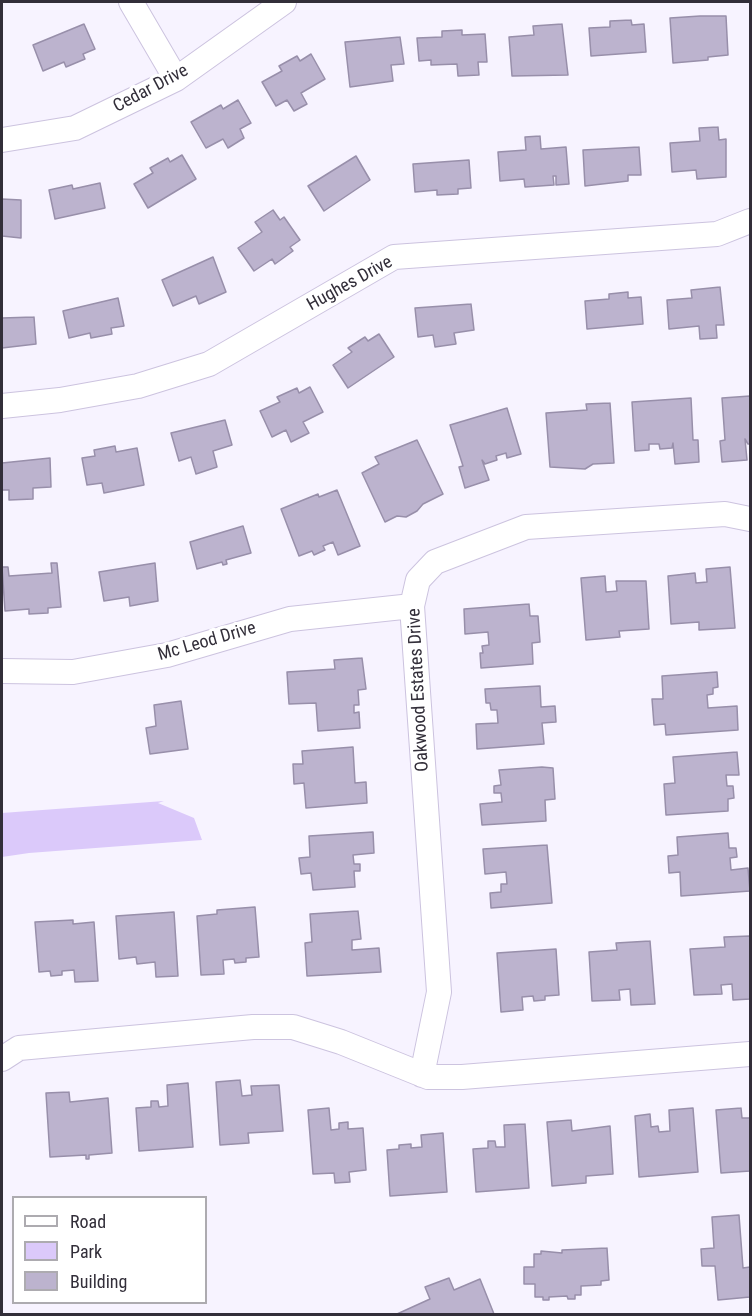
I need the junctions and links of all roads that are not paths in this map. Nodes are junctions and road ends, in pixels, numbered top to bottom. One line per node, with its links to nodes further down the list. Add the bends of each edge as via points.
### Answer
1 (131, 2): 3 (street)
2 (284, 2): 3 (street, Cedar Drive)
3 (176, 80): 4 (street, Cedar Drive, via 75,128)
4 (2, 140)
5 (750, 221): 6 (street, Hughes Drive, via 717,234 394,257 210,364 138,386)
6 (2, 406)
7 (750, 519): 8 (street, Oakwood Estates Drive, via 725,514 526,527 435,562 418,580)
8 (412, 606): 9 (street, Mc Leod Drive, via 290,619 167,655 73,672); 12 (street, Oakwood Estates Drive, via 439,992)
9 (2, 671)
10 (750, 1054): 12 (street, via 462,1077)
11 (2, 1059): 12 (street, via 19,1048 253,1027 293,1027)
12 (422, 1075)

